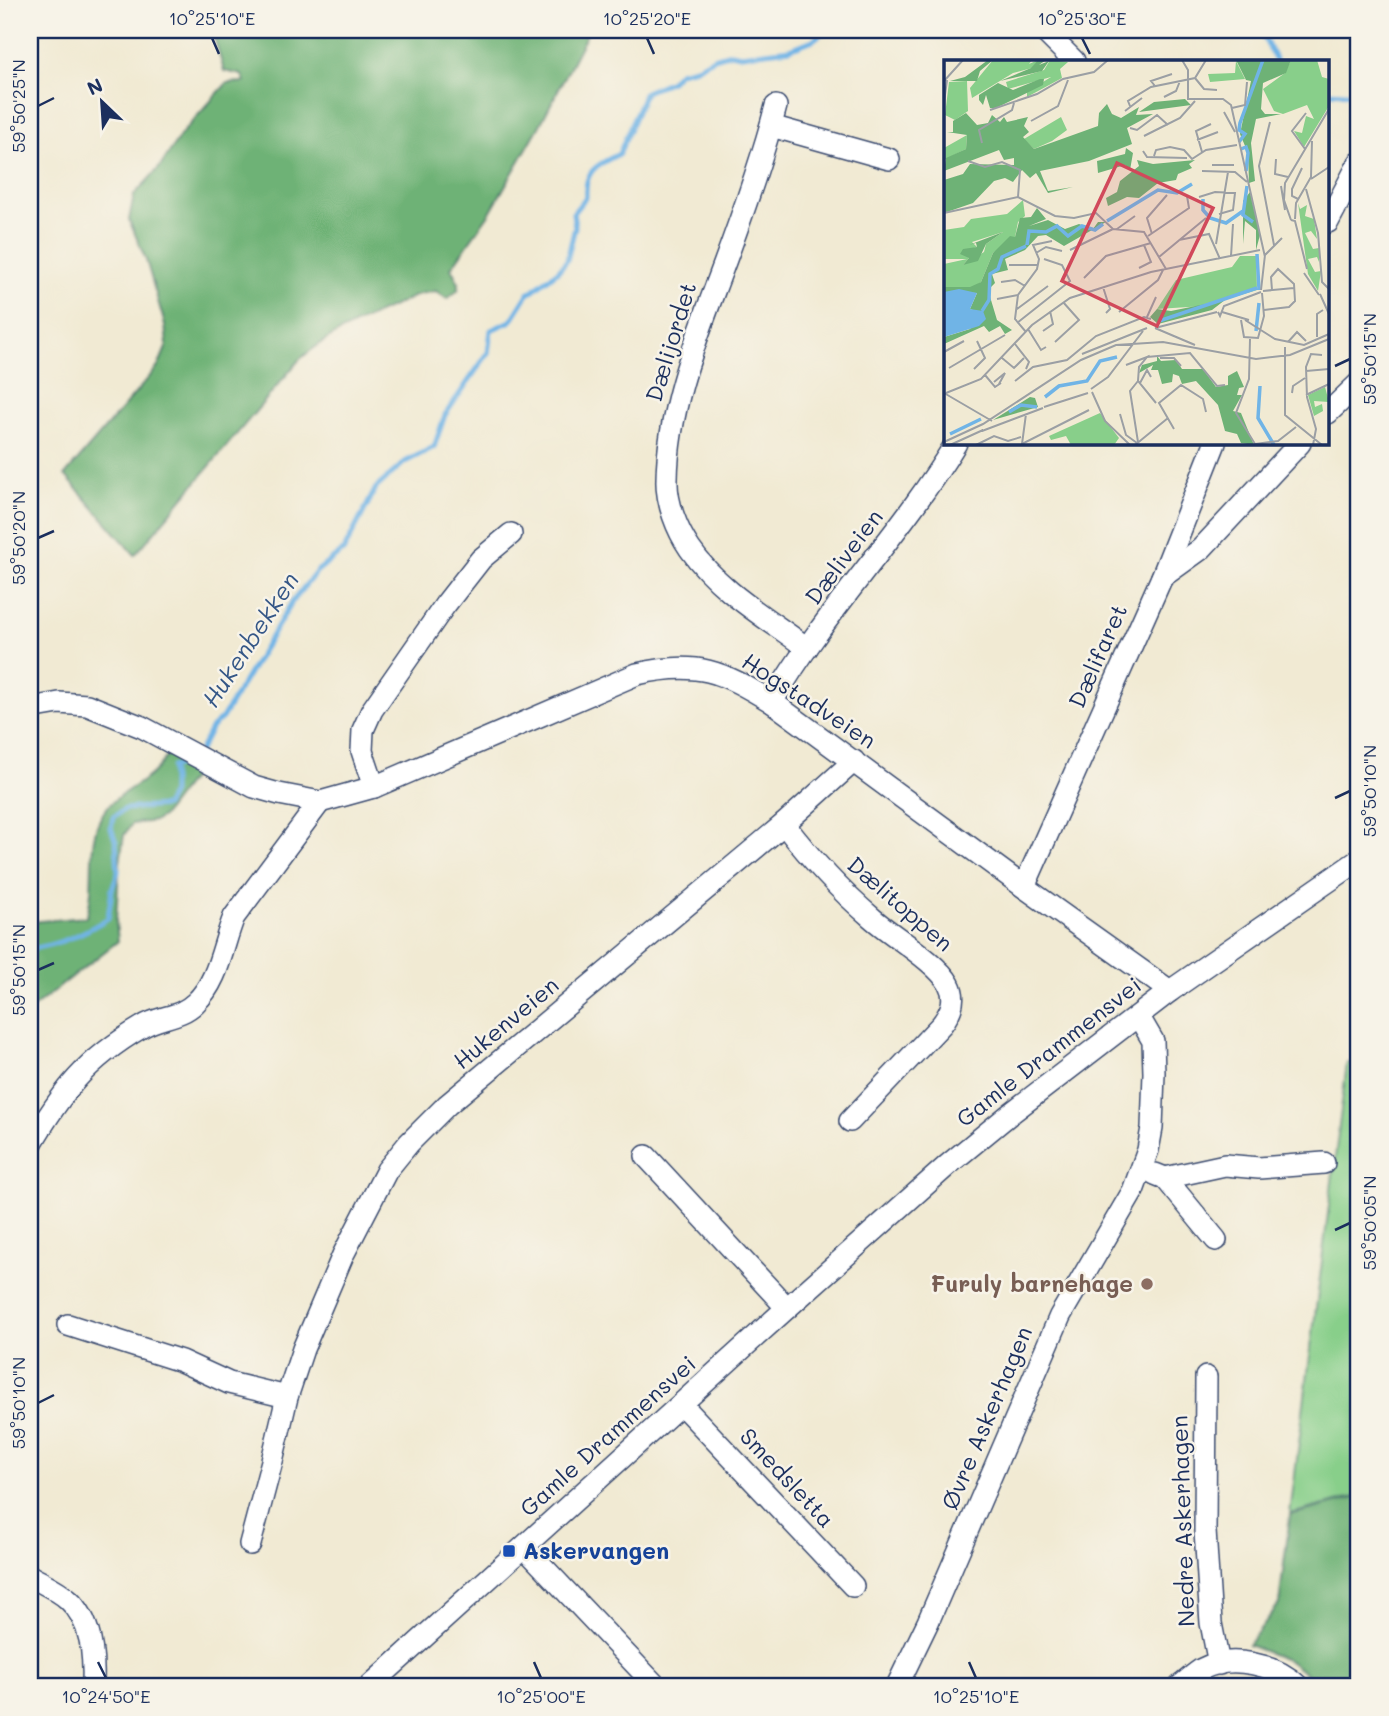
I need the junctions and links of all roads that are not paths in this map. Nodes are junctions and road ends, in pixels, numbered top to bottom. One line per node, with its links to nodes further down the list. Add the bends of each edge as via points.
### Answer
1 (1043, 30): 2 (street)
2 (1073, 60)
3 (889, 159): 13 (street, Dælijordet, via 774,116 680,391 667,481 673,514 689,547 724,587)
4 (1359, 163): 5 (street)
5 (1330, 218)
6 (1359, 383): 7 (street)
7 (1330, 411)
8 (955, 444): 13 (street, Dæliveien, via 908,517)
9 (1215, 444): 12 (street, Dælifaret)
10 (1299, 444): 12 (street, via 1201,549)
11 (512, 534): 17 (street, via 481,559 372,710 362,730 362,751)
12 (1162, 577): 21 (street, Dælifaret)
13 (807, 648): 14 (street, Dæliveien)
14 (772, 702): 16 (street, Hogstadveien); 17 (street, Hogstadveien, via 721,674 666,667 637,674)
15 (30, 708): 18 (street, Hogstadveien, via 87,705 142,727 254,787)
16 (854, 761): 19 (street, Hukenveien); 21 (street, Hogstadveien)
17 (374, 787): 18 (street, Hogstadveien)
18 (320, 802): 25 (street, via 234,917 217,970 195,1004 173,1017 151,1021 90,1064 62,1094)
19 (784, 824): 24 (street, Dælitoppen, via 855,904 942,975 953,993 952,1007 942,1024); 34 (street, Hukenveien, via 447,1105 409,1143 387,1170 366,1209)
20 (1359, 860): 22 (street, Gamle Drammensvei)
21 (1024, 887): 22 (street, Hogstadveien)
22 (1170, 991): 23 (street, Gamle Drammensvei)
23 (1139, 1017): 28 (street, Øvre Askerhagen, via 1153,1041 1154,1073 1152,1128); 31 (street, Gamle Drammensvei, via 980,1139)
24 (849, 1121)
25 (30, 1146)
26 (646, 1156): 31 (street)
27 (1324, 1164): 29 (street, via 1225,1165)
28 (1143, 1169): 29 (street); 45 (street, Øvre Askerhagen, via 1060,1316)
29 (1165, 1178): 30 (street)
30 (1216, 1240)
31 (787, 1308): 35 (street, Gamle Drammensvei)
32 (68, 1325): 34 (street, via 181,1361 229,1383)
33 (1206, 1377): 40 (street, Nedre Askerhagen, via 1205,1531 1211,1623)
34 (286, 1397): 36 (street, Hukenveien)
35 (682, 1405): 37 (street, Gamle Drammensvei); 39 (street, Smedsletta)
36 (250, 1544)
37 (524, 1547): 43 (street, Gamle Drammensvei); 44 (street)
38 (30, 1576): 42 (street, via 59,1592 77,1610 94,1660)
39 (853, 1586)
40 (1219, 1664): 41 (street, via 1260,1665); 46 (street, via 1202,1669)
41 (1283, 1680): 47 (street, via 1290,1678)
42 (93, 1686)
43 (370, 1686)
44 (656, 1686)
45 (897, 1686)
46 (1180, 1686)
47 (1298, 1686)

